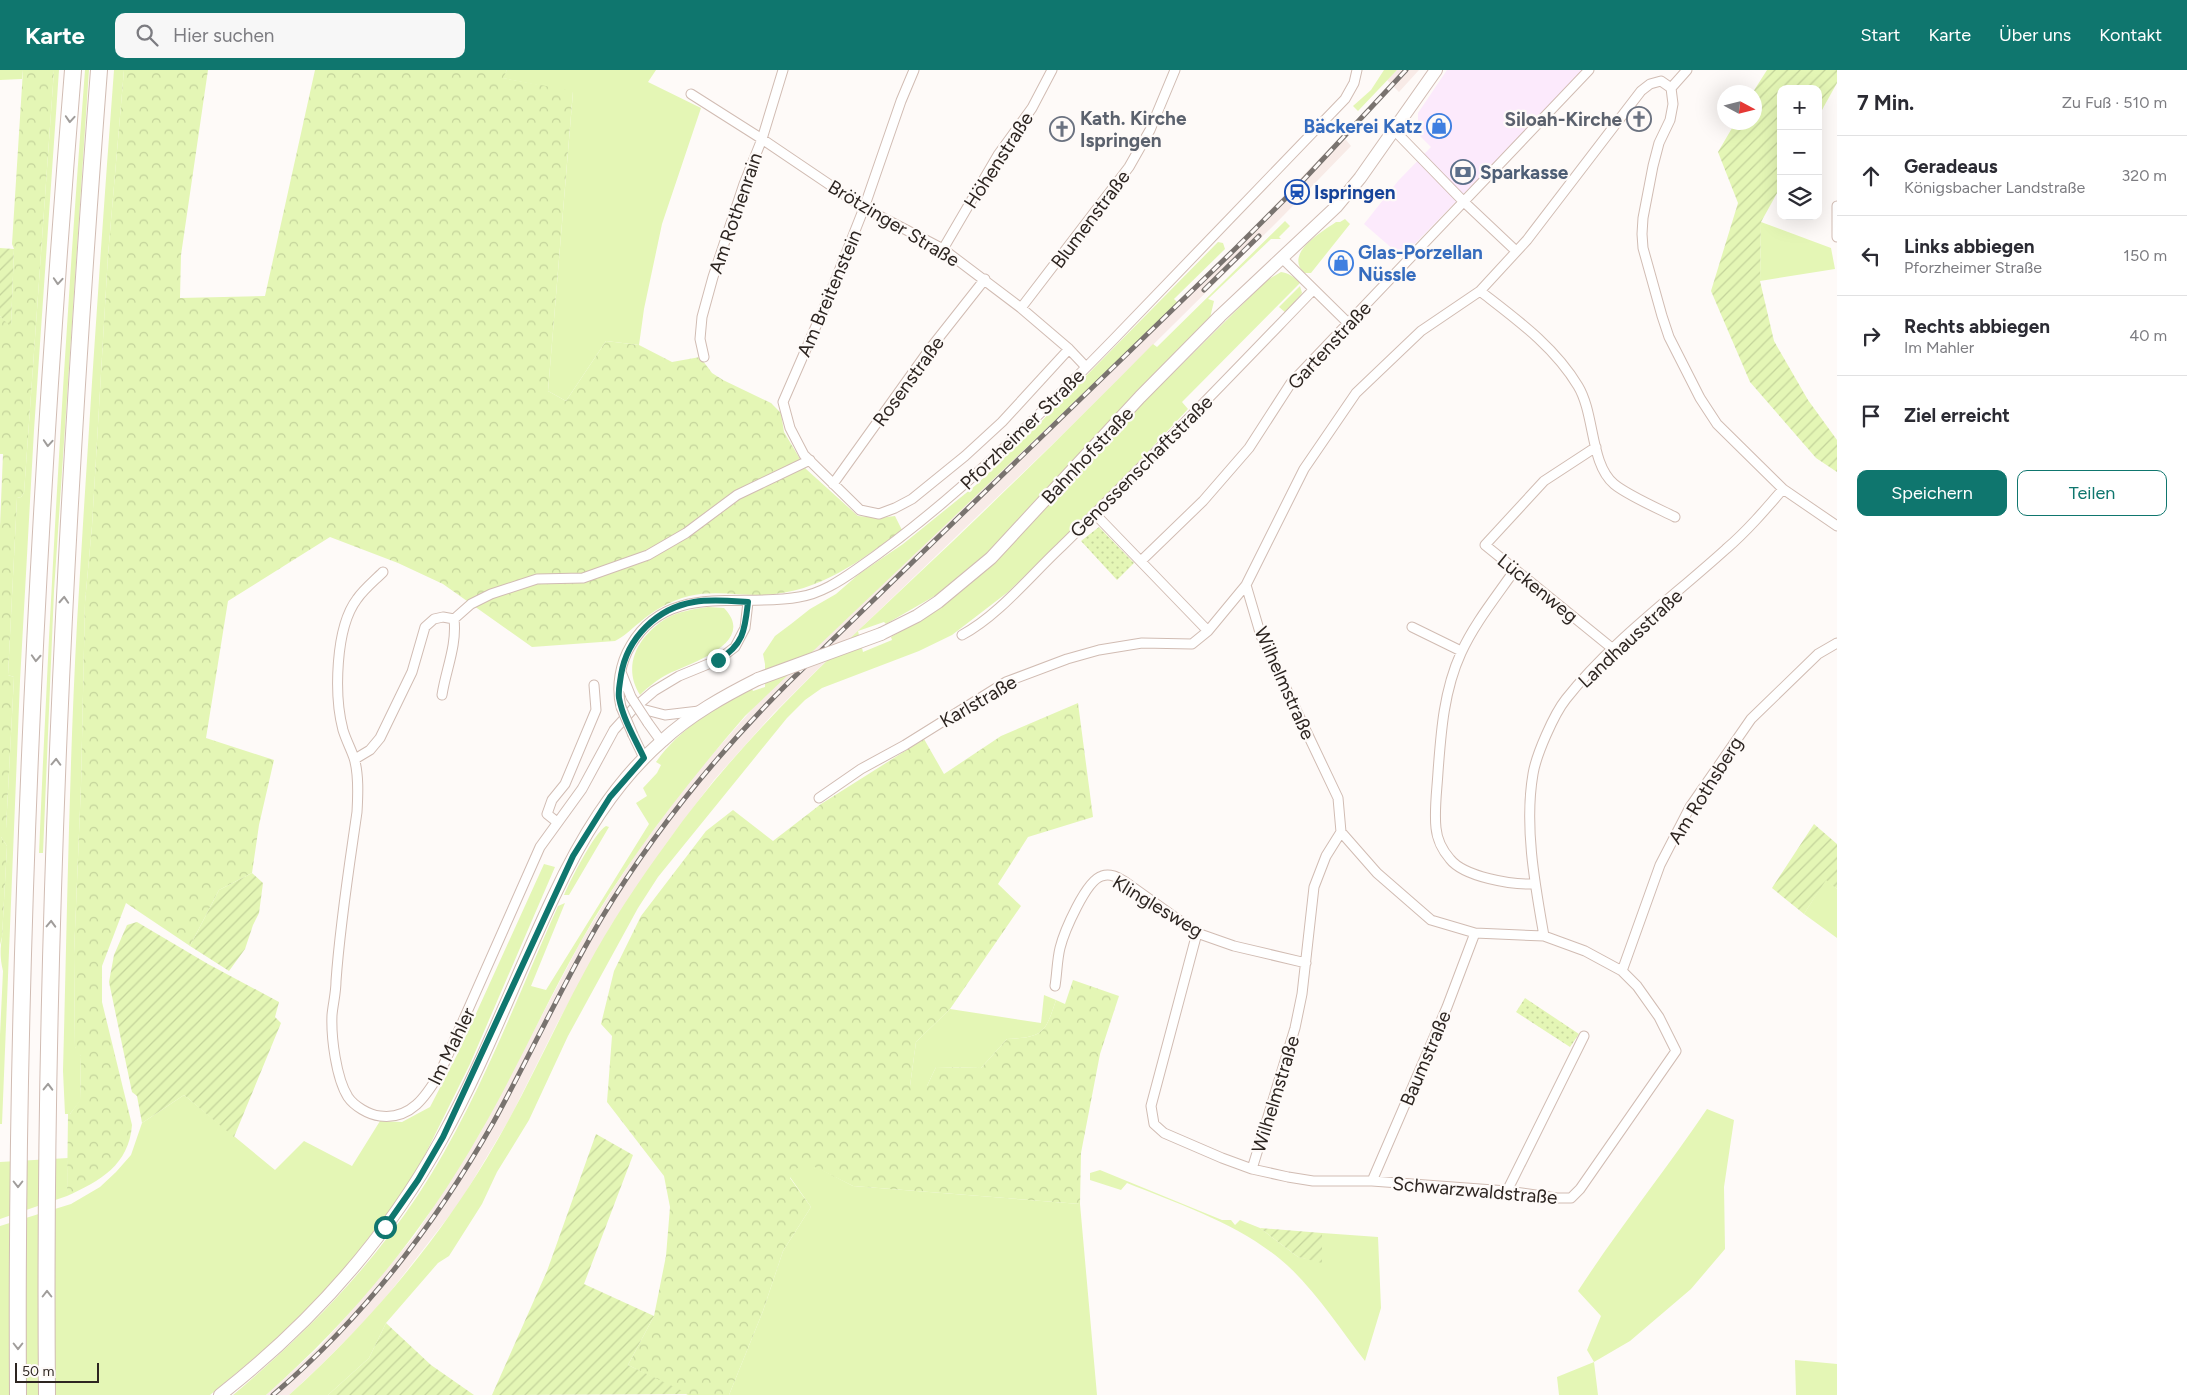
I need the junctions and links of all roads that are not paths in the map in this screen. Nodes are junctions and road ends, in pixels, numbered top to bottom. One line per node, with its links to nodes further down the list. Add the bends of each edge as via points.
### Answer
1 (73, 70): 71 (highway, one-way to 71, via 36,656 19,1135)
2 (99, 70): 72 (highway, one-way to 2, via 47,1135 58,717 75,409)
3 (784, 70): 14 (street, Am Rothenrain)
4 (914, 70): 17 (street, Am Breitenstein)
5 (1052, 70): 19 (street, Höhenstraße, via 1032,108 998,155)
6 (1176, 70): 25 (street, Blumenstraße, via 1150,130 1129,167)
7 (1357, 70): 29 (street, Pforzheimer Straße, via 1345,99)
8 (1436, 70): 13 (main road, Bahnhofstraße)
9 (1589, 70): 15 (street, Gartenstraße)
10 (1687, 70): 11 (street)
11 (1671, 88): 20 (street, via 1661,81 1641,91); 33 (street, via 1670,120 1659,143 1643,218 1643,248 1662,316 1700,398 1717,424)
12 (691, 94): 14 (street, Brötzinger Straße)
13 (1394, 130): 15 (street); 21 (main road, Bahnhofstraße, via 1340,202)
14 (762, 139): 17 (street, Brötzinger Straße); 28 (street, Am Rothenrain, via 726,236 702,317 700,340)
15 (1463, 201): 20 (street); 26 (street, Gartenstraße)
16 (1837, 206): 18 (street)
17 (864, 208): 19 (street, Brötzinger Straße); 31 (street, Am Breitenstein, via 783,402 790,428)
18 (1837, 237)
19 (943, 249): 22 (street, Brötzinger Straße)
20 (1516, 251): 24 (street)
21 (1283, 259): 23 (street); 53 (main road, Bahnhofstraße, bridge, via 1220,316 1140,397 981,567 938,602 881,634 758,679)
22 (985, 279): 25 (street, Brötzinger Straße); 32 (street, Rosenstraße, via 929,350)
23 (1313, 290): 26 (street); 34 (street, Genossenschaftstraße)
24 (1480, 291): 30 (street, via 1530,330 1568,370 1590,412); 40 (street, via 1421,331 1356,393 1304,469)
25 (1021, 308): 27 (street, Brötzinger Straße)
26 (1348, 323): 37 (street, Gartenstraße, via 1291,383 1249,448 1203,501)
27 (1069, 349): 29 (street, Brötzinger Straße); 32 (street, via 1002,422 912,499 879,514 860,510)
28 (704, 357)
29 (1086, 367): 41 (street, Pforzheimer Straße, via 967,483 856,570 803,597)
30 (1596, 447): 35 (street, via 1604,471 1615,485); 38 (street, Lückenweg, via 1544,482 1485,545)
31 (810, 460): 32 (street); 42 (street, via 737,495 686,533 648,555 583,578 538,579 491,594 471,604)
32 (833, 484)
33 (1783, 489): 36 (street); 47 (street, Landhausstraße, via 1746,532)
34 (1094, 514): 37 (street); 45 (street, Genossenschaftstraße, via 996,609)
35 (1675, 517)
36 (1837, 526)
37 (1141, 561): 44 (street)
38 (1514, 571): 47 (street, Lückenweg); 48 (street)
39 (383, 572): 56 (street, Im Mahler, via 356,600 343,632 338,704 343,729)
40 (1246, 585): 44 (street, Karlstraße); 59 (street, Wilhelmstraße, via 1261,636 1338,798)
41 (748, 602): 49 (street, Pforzheimer Straße, via 695,602 674,607 646,626 634,640 625,655); 58 (street, Im Mahler, via 745,628 736,647 718,660 660,687 633,709 614,730 582,790)
42 (454, 620): 51 (street, via 450,669); 56 (street, via 434,619 424,627 412,672 389,721 370,750)
43 (1412, 627): 48 (street)
44 (1208, 631): 57 (street, Karlstraße, via 1192,644 1142,643 1099,650 1006,682 861,769)
45 (962, 634)
46 (1837, 643): 65 (street, Am Rothsberg, via 1818,654 1751,719 1690,807 1660,865)
47 (1613, 648): 60 (street, Landhausstraße, via 1565,700 1544,742 1533,774 1530,830)
48 (1461, 651): 60 (street, via 1451,677 1442,729 1436,830 1442,848 1463,870 1522,885)
49 (621, 672): 52 (street, bridge); 55 (street, Pforzheimer Straße, bridge, via 618,691 621,707)
50 (594, 685): 58 (street, via 596,710 565,784 552,800 547,814)
51 (442, 695)
52 (638, 708): 53 (street, via 664,715); 54 (street, bridge)
53 (700, 711): 54 (main road, Bahnhofstraße)
54 (661, 741): 55 (main road, Bahnhofstraße)
55 (644, 758): 73 (main road, Bahnhofstraße, via 610,797 573,856 459,1106 400,1206 325,1298 265,1358)
56 (355, 759): 58 (street, Im Mahler, via 357,812 332,1016 336,1061 348,1097 361,1109 379,1116 399,1116 410,1110 424,1099 440,1073 528,872)
57 (819, 798)
58 (557, 822)
59 (1342, 832): 62 (street, via 1377,873 1431,920); 64 (street, Wilhelmstraße, via 1326,856 1314,887)
60 (1535, 884): 63 (street, Landhausstraße)
61 (1197, 933): 64 (street, Klinglesweg, via 1234,946); 66 (street, Klinglesweg, via 1124,881 1112,875 1101,876 1093,881 1077,907 1060,948); 68 (street, Schwarzwaldstraße, via 1151,1106 1154,1124 1183,1142)
62 (1475, 933): 63 (street); 69 (street, Baumstraße, via 1447,1007)
63 (1544, 936): 65 (street, via 1586,950)
64 (1306, 963): 68 (street, Wilhelmstraße, via 1295,1028)
65 (1622, 971): 70 (street, Schwarzwaldstraße, via 1659,1017 1676,1051 1580,1190 1571,1198)
66 (1055, 986)
67 (1584, 1036): 70 (street)
68 (1252, 1168): 69 (street, Schwarzwaldstraße, via 1313,1181)
69 (1372, 1181): 70 (street, Schwarzwaldstraße)
70 (1507, 1190)
71 (18, 1395)
72 (47, 1395)
73 (220, 1395)

